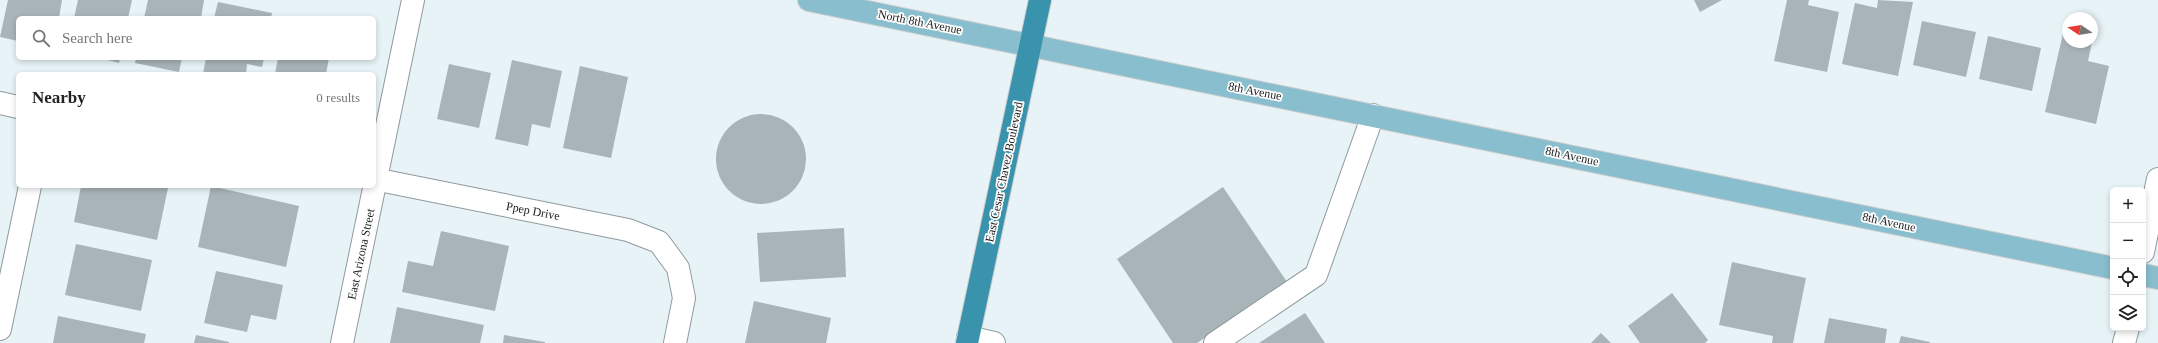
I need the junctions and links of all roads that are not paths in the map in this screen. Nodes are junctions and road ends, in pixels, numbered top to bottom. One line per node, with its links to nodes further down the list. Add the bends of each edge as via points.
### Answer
1 (413, 0): 8 (street, East Arizona Street)
2 (810, 0): 4 (main road, North 8th Avenue)
3 (1040, 0): 4 (highway, East Cesar Chavez Boulevard)
4 (1031, 45): 7 (main road, 8th Avenue); 19 (highway, East Cesar Chavez Boulevard)
5 (0, 103): 6 (street)
6 (16, 107)
7 (1373, 115): 14 (main road, 8th Avenue); 23 (street, via 1316,275)
8 (376, 174)
9 (376, 179): 21 (street, Ppep Drive, via 628,230 659,242 678,268 684,298)
10 (2158, 179): 13 (street)
11 (30, 188): 17 (street)
12 (373, 188): 20 (street, East Arizona Street)
13 (2146, 237)
14 (2110, 267)
15 (2146, 276): 16 (main road)
16 (2158, 278)
17 (0, 329)
18 (2127, 331): 24 (street)
19 (967, 340): 22 (street)
20 (342, 343)
21 (675, 343)
22 (994, 343)
23 (1215, 343)
24 (2124, 343)

